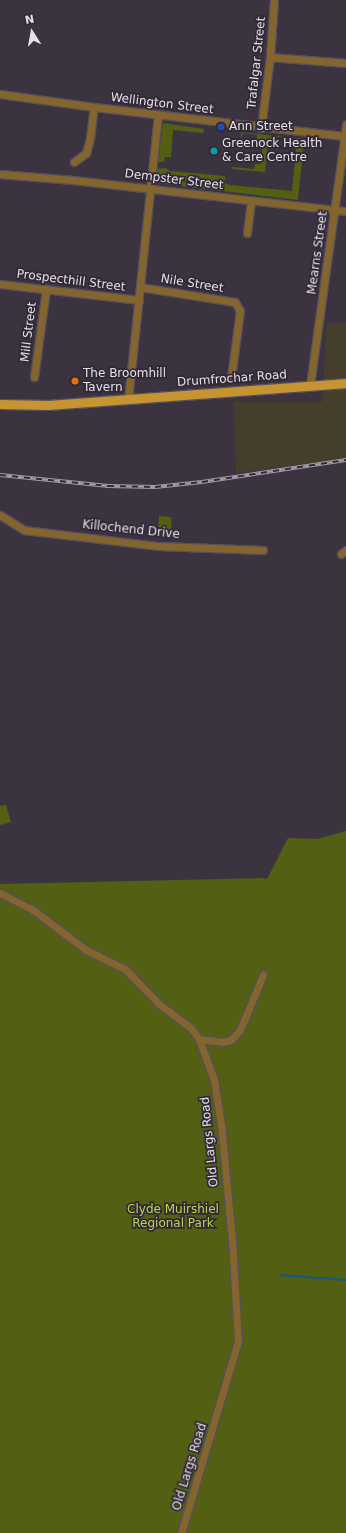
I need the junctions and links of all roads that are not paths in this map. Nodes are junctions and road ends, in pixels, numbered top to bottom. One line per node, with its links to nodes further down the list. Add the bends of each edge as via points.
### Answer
1 (274, 0): 2 (street, Trafalgar Street)
2 (270, 57): 3 (street); 8 (street, Trafalgar Street)
3 (346, 63)
4 (0, 94): 5 (street, Wellington Street)
5 (94, 107): 6 (street, Wellington Street); 10 (street, via 86,153)
6 (158, 115): 8 (street, Wellington Street); 12 (street)
7 (346, 124): 9 (street, Mearns Street)
8 (261, 128): 9 (street, Wellington Street)
9 (345, 136): 14 (street, Mearns Street)
10 (74, 162)
11 (0, 174): 12 (street, Dempster Street)
12 (150, 188): 13 (street, Dempster Street); 18 (street)
13 (251, 200): 14 (street, Dempster Street); 16 (street)
14 (335, 210): 15 (street, Dempster Street); 24 (street, Mearns Street)
15 (346, 211)
16 (247, 232)
17 (0, 284): 19 (street, Prospecthill Street)
18 (140, 287): 20 (street); 22 (street, Nile Street, via 235,302 240,311)
19 (46, 289): 20 (street, Prospecthill Street); 21 (street, Mill Street)
20 (139, 300): 25 (street)
21 (34, 378)
22 (231, 378)
23 (346, 383): 24 (main road, Drumfrochar Road)
24 (310, 385): 25 (main road, Drumfrochar Road)
25 (128, 400): 26 (main road, Drumfrochar Road, via 49,405)
26 (0, 404)
27 (0, 515): 28 (street, Killochend Drive, via 24,530 158,546)
28 (264, 550)
29 (0, 893): 31 (street, Old Largs Road, via 32,909 86,950 124,969 159,1004 191,1028)
30 (263, 975): 31 (street, via 236,1035 231,1040 222,1042)
31 (199, 1039): 32 (street, Old Largs Road, via 214,1080 221,1124 239,1330 236,1352)
32 (181, 1533)

